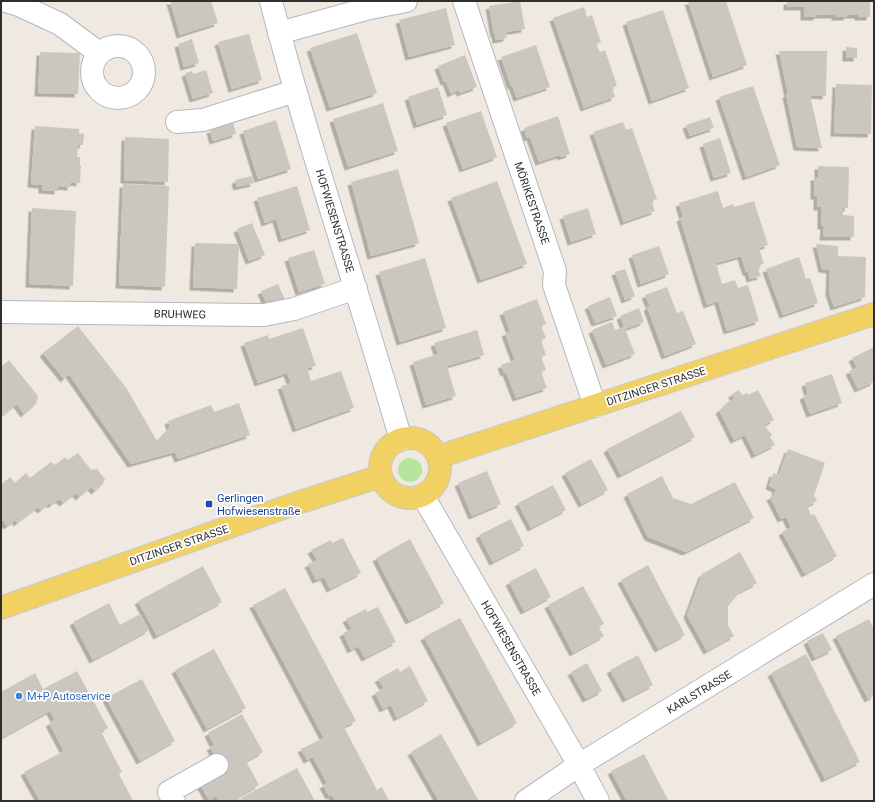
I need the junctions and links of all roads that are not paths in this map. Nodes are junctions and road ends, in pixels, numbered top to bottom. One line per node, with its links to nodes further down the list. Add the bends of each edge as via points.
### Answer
1 (5, 1): 6 (street, via 60,24)
2 (271, 1): 5 (street, HOFWIESENSTRASSE)
3 (406, 1): 5 (street, via 370,8)
4 (464, 1): 12 (street, MÖRIKESTRASSE, via 555,271 554,285)
5 (279, 33): 7 (street, HOFWIESENSTRASSE)
6 (99, 53)
7 (295, 91): 8 (street, via 203,120); 9 (street, HOFWIESENSTRASSE)
8 (177, 122)
9 (356, 288): 10 (street, BRUHWEG, via 294,309 264,315); 13 (street, HOFWIESENSTRASSE)
10 (1, 312)
11 (874, 314): 12 (main road, DITZINGER STRASSE)
12 (595, 406): 14 (main road, DITZINGER STRASSE)
13 (401, 440): 14 (main road, via 422,442); 15 (main road, via 392,444 384,454 380,467)
14 (438, 457): 16 (main road, via 440,466 436,483)
15 (381, 476): 16 (main road, via 385,486 403,498); 18 (main road, DITZINGER STRASSE, via 291,505)
16 (423, 496): 20 (street, HOFWIESENSTRASSE)
17 (874, 584): 20 (street, KARLSTRASSE)
18 (1, 608)
19 (216, 765): 21 (street, via 169,792)
20 (579, 765): 22 (street, KARLSTRASSE); 23 (street, HOFWIESENSTRASSE)
21 (174, 801)
22 (526, 801)
23 (598, 801)

